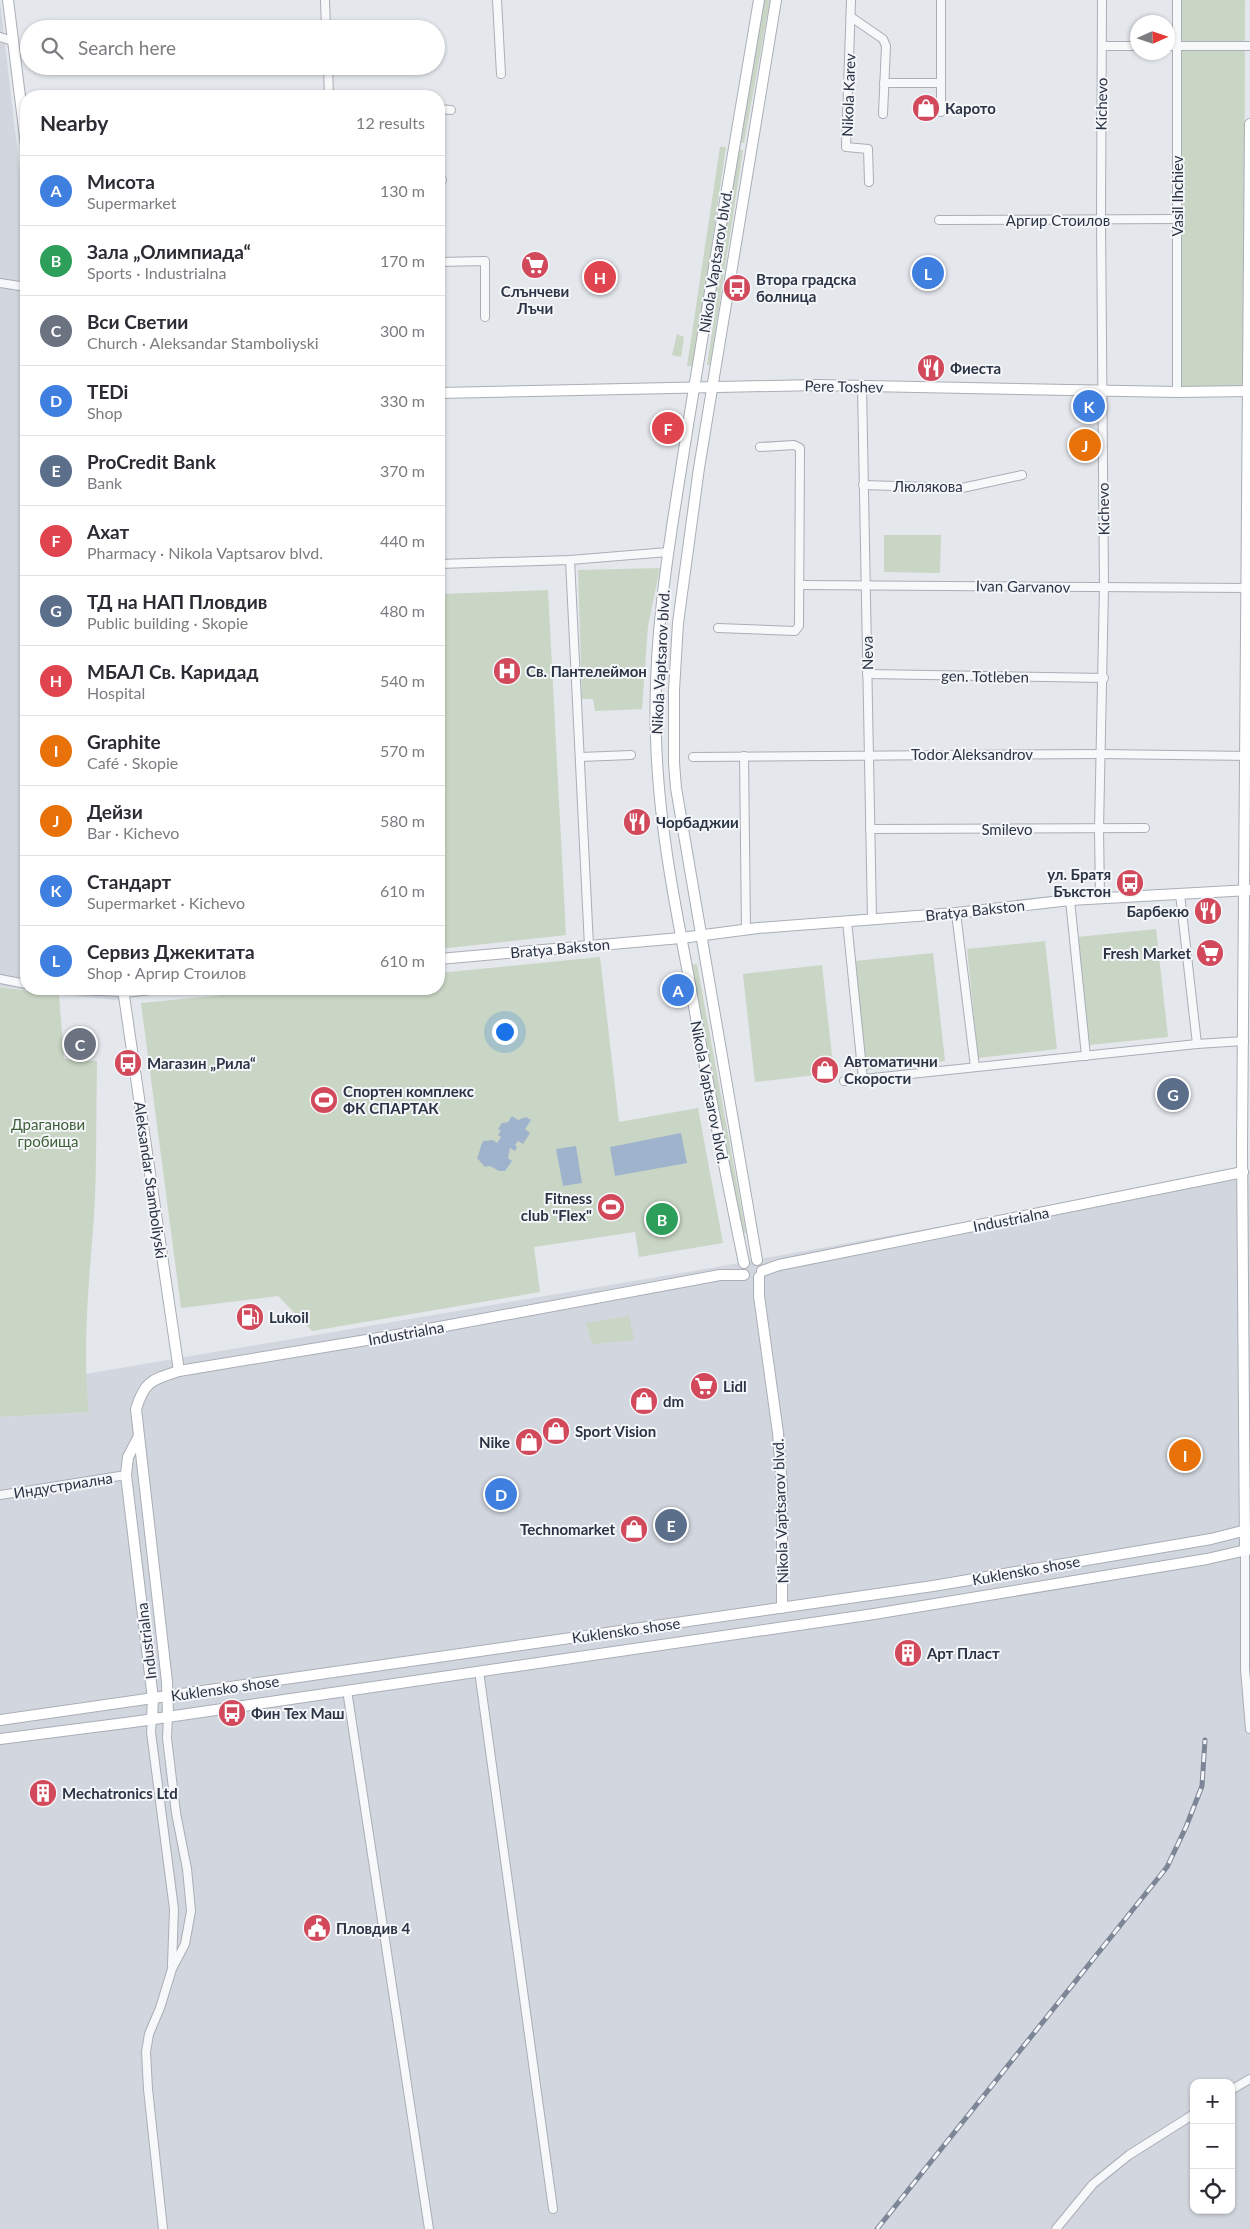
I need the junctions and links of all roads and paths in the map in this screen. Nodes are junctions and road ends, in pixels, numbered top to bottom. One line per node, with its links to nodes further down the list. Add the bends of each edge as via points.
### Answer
1 (8, 0): 13 (street)
2 (325, 0): 11 (street)
3 (497, 0): 18 (street)
4 (759, 0): 40 (street, Nikola Vaptsarov blvd.)
5 (776, 0): 39 (street, Nikola Vaptsarov blvd.)
6 (852, 0): 10 (street, Nikola Karev)
7 (941, 0): 21 (street)
8 (1102, 0): 14 (street, Kichevo)
9 (1177, 0): 16 (street, Vasil Ihchiev)
10 (851, 17): 20 (street, via 882,38 886,46); 29 (street, Nikola Karev, via 846,147 868,149)
11 (326, 20)
12 (0, 37): 13 (street)
13 (13, 41): 23 (street)
14 (1102, 46): 15 (street); 31 (street, Kichevo)
15 (1130, 46)
16 (1177, 46): 17 (street); 32 (street, Vasil Ihchiev)
17 (1250, 46)
18 (501, 74)
19 (328, 75): 22 (street)
20 (884, 83): 21 (street); 27 (street)
21 (941, 83): 26 (street)
22 (329, 90)
23 (20, 97)
24 (445, 110): 25 (street)
25 (451, 110)
26 (941, 112)
27 (882, 114)
28 (1250, 124): 33 (street)
29 (869, 182)
30 (939, 220): 31 (street, Аргир Стоилов)
31 (1101, 220): 32 (street, Аргир Стоилов); 41 (street, Kichevo)
32 (1177, 220): 43 (street, Vasil Ihchiev)
33 (1250, 220): 42 (street)
34 (445, 262): 37 (street, via 485,261)
35 (0, 283): 36 (street)
36 (20, 286)
37 (485, 317)
38 (862, 386): 39 (street, Pere Toshev); 41 (street, Pere Toshev); 47 (street, Neva)
39 (713, 387): 40 (street, Pere Toshev); 77 (street, Nikola Vaptsarov blvd., via 683,583 674,690 675,780)
40 (694, 388): 44 (street, Pere Toshev); 48 (street, Nikola Vaptsarov blvd.)
41 (1102, 390): 43 (street, Pere Toshev); 53 (street, Kichevo)
42 (1249, 391): 43 (street, Pere Toshev); 54 (street)
43 (1177, 392)
44 (445, 393)
45 (760, 447): 52 (street, via 794,445 800,448)
46 (1022, 475): 47 (street, Люлякова, via 962,488)
47 (864, 485): 51 (street, Neva)
48 (668, 552): 49 (street); 78 (street, Nikola Vaptsarov blvd., via 658,647 656,736 662,817)
49 (570, 560): 50 (street); 64 (street)
50 (445, 564)
51 (865, 584): 52 (street, Ivan Garvanov); 53 (street, Ivan Garvanov); 57 (street, Neva)
52 (800, 585): 55 (street, via 800,626 795,632)
53 (1104, 586): 54 (street, Ivan Garvanov); 58 (street, Kichevo)
54 (1247, 588): 56 (street)
55 (718, 628)
56 (1248, 668): 63 (street)
57 (867, 674): 58 (street, gen. Totleben); 61 (street, Neva)
58 (1104, 678): 59 (street, Kichevo)
59 (1100, 754): 61 (street, Todor Aleksandrov); 63 (street, Todor Aleksandrov); 68 (street, Kichevo)
60 (631, 755): 64 (street)
61 (868, 755): 62 (street, Todor Aleksandrov); 67 (street, Neva)
62 (744, 756): 65 (street, Todor Aleksandrov); 76 (street)
63 (1248, 756): 69 (street)
64 (580, 757): 79 (street)
65 (693, 757)
66 (1144, 828): 68 (street, Smilevo)
67 (870, 829): 68 (street, Smilevo); 74 (street, Neva)
68 (1099, 829): 71 (street, Kichevo)
69 (1247, 890): 70 (street, Bratya Bakston); 84 (street)
70 (1180, 894): 71 (street, Bratya Bakston); 85 (street)
71 (1100, 898): 72 (street, Bratya Bakston)
72 (1070, 900): 73 (street, Bratya Bakston); 86 (street)
73 (956, 914): 74 (street, Bratya Bakston); 87 (street)
74 (872, 919): 75 (street, Bratya Bakston)
75 (847, 921): 76 (street, Bratya Bakston); 88 (street)
76 (746, 929): 77 (street, Bratya Bakston)
77 (700, 935): 78 (street, Bratya Bakston); 91 (street, Nikola Vaptsarov blvd.)
78 (681, 938): 79 (street, Bratya Bakston); 91 (street, Nikola Vaptsarov blvd., via 709,1095)
79 (589, 946): 80 (street, Bratya Bakston)
80 (445, 958)
81 (0, 979): 82 (street)
82 (20, 983)
83 (124, 995): 94 (street, Aleksandar Stamboliyski)
84 (1244, 1040): 85 (street); 90 (street)
85 (1197, 1044): 86 (street)
86 (1086, 1056): 87 (street)
87 (975, 1067): 88 (street)
88 (863, 1079): 89 (street)
89 (844, 1081)
90 (1246, 1171): 91 (street, Industrialna); 92 (street)
91 (753, 1269): 94 (street, Industrialna, via 391,1336); 100 (street, Nikola Vaptsarov blvd., via 779,1442)
92 (1245, 1346): 93 (street); 98 (street)
93 (1250, 1364)
94 (179, 1371): 95 (street, Industrialna, via 151,1381 142,1392 136,1409)
95 (139, 1436): 96 (street, Industrialna, via 128,1457); 104 (street, Industrialna)
96 (126, 1475): 97 (street, Индустриална); 105 (street, Industrialna)
97 (0, 1495)
98 (1248, 1530): 99 (street); 100 (street, Kuklensko shose, via 934,1586)
99 (1248, 1549): 101 (street); 102 (street, Kuklensko shose, via 1207,1559 874,1614)
100 (782, 1608): 104 (street, Kuklensko shose)
101 (1248, 1669): 109 (street)
102 (479, 1671): 103 (street, Kuklensko shose); 115 (street)
103 (347, 1690): 106 (street, Kuklensko shose); 117 (street)
104 (168, 1696): 105 (street, Kuklensko shose); 106 (street, Industrialna)
105 (153, 1699): 107 (street, Industrialna); 108 (street, Kuklensko shose)
106 (168, 1716): 107 (street, Kuklensko shose); 111 (street, via 167,1738 191,1911 185,1944)
107 (152, 1718): 110 (street, Kuklensko shose); 111 (street, via 151,1732 174,1909)
108 (0, 1720)
109 (1250, 1729)
110 (0, 1738)
111 (172, 1968): 116 (street, via 146,2052)
112 (1250, 2078): 113 (street)
113 (1235, 2087)
114 (1190, 2117): 118 (street, via 1129,2155 1093,2184)
115 (553, 2209)
116 (163, 2229)
117 (429, 2229)
118 (1056, 2229)

